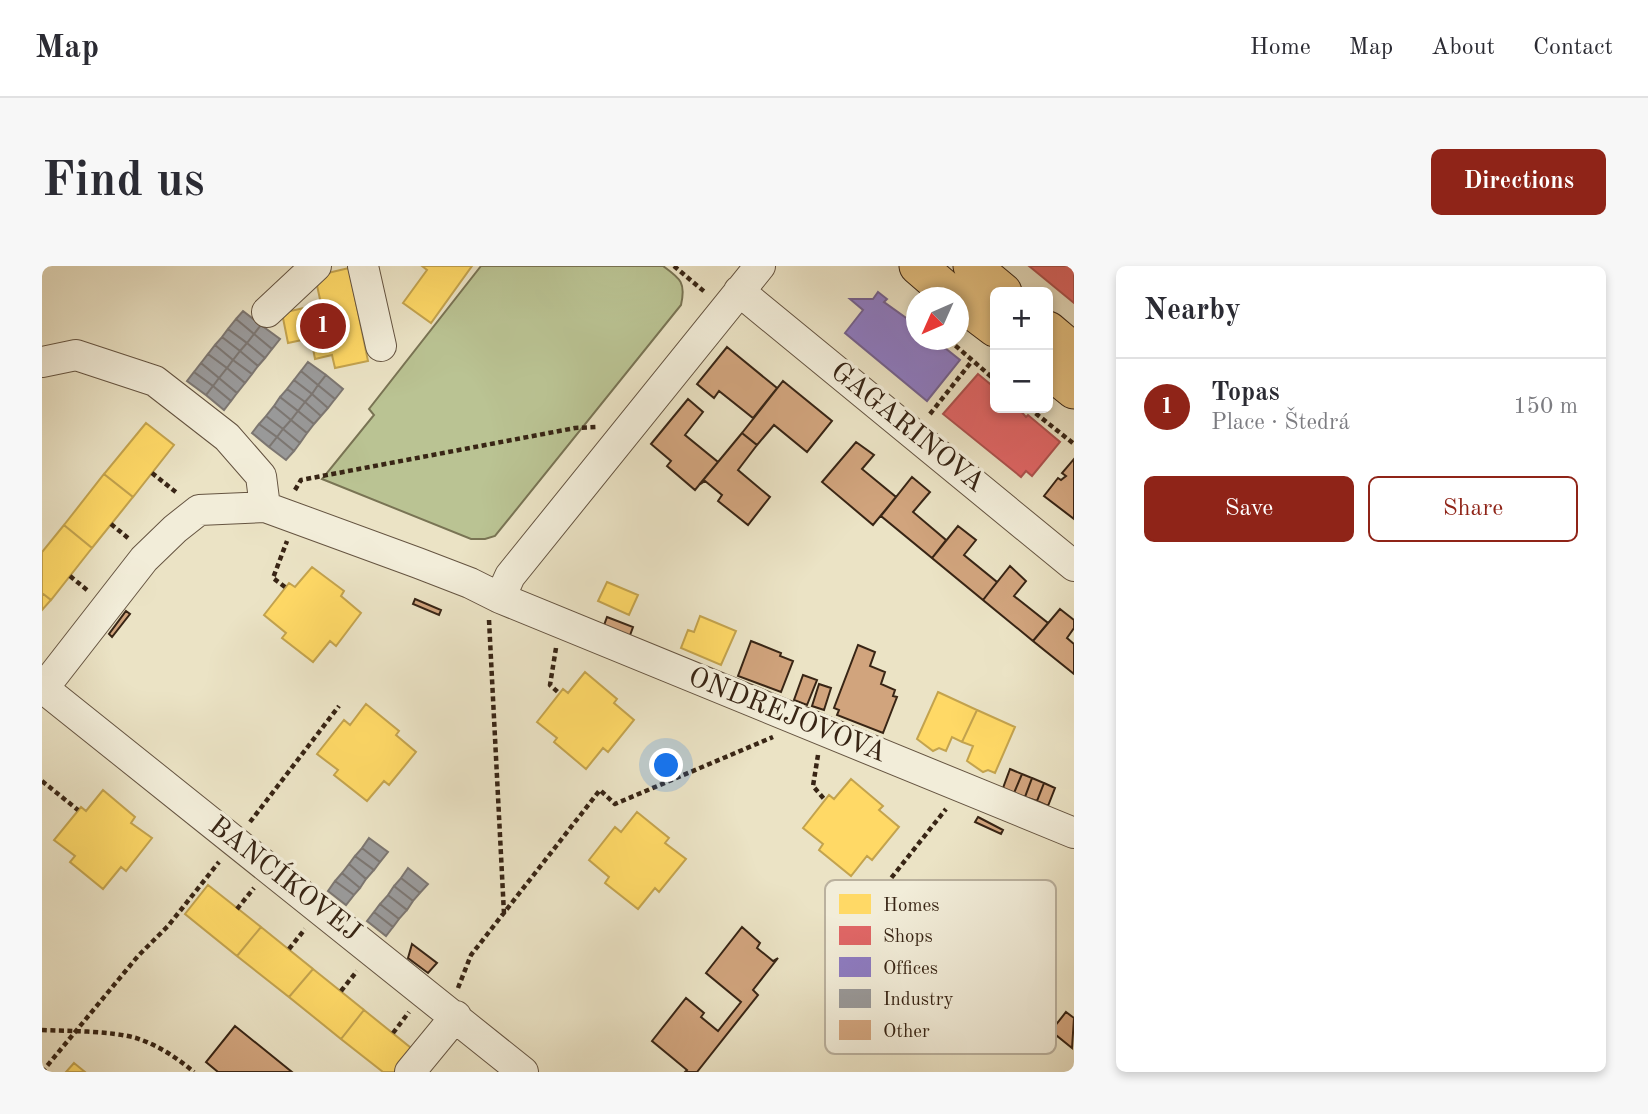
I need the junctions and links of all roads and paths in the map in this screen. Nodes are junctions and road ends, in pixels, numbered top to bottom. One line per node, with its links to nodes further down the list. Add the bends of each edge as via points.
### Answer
1 (316, 266): 10 (street)
2 (363, 266): 13 (street)
3 (674, 266): 6 (path, via 712,299)
4 (918, 266): 7 (main road)
5 (972, 266): 8 (main road)
6 (743, 275): 31 (street, GAGARINOVA); 35 (street, via 510,576)
7 (943, 287)
8 (997, 287)
9 (969, 308): 11 (main road)
10 (267, 312)
11 (990, 324)
12 (1053, 334): 15 (main road)
13 (381, 346)
14 (960, 350): 16 (path)
15 (1074, 352)
16 (972, 361): 19 (path); 22 (path)
17 (42, 362): 26 (street, via 76,355 155,381 227,436 261,476)
18 (1053, 373): 20 (main road)
19 (990, 376)
20 (1074, 390)
21 (1035, 413): 24 (path)
22 (929, 415)
23 (609, 427): 26 (path, via 575,428 301,480 293,493)
24 (1074, 444)
25 (152, 473): 27 (path)
26 (264, 497): 35 (street, ONDREJOVOVA, via 470,583); 37 (street, ONDREJOVOVA, via 199,510 175,529 145,559)
27 (186, 501)
28 (111, 524): 30 (path)
29 (287, 540): 33 (path, via 273,578)
30 (137, 545)
31 (1074, 566)
32 (70, 576): 34 (path)
33 (285, 587)
34 (96, 597)
35 (494, 608): 46 (street, ONDREJOVOVA); 51 (path)
36 (556, 646): 38 (path, via 550,685)
37 (43, 689): 47 (street, BANCÍKOVEJ)
38 (560, 694)
39 (338, 706): 47 (path)
40 (780, 734): 51 (path, via 615,804 600,790)
41 (819, 752): 43 (path, via 813,786)
42 (42, 781): 45 (path)
43 (825, 800)
44 (947, 807): 48 (path)
45 (78, 810)
46 (1074, 833)
47 (235, 841): 57 (street, BANCÍKOVEJ); 59 (path)
48 (889, 880)
49 (254, 887): 50 (path)
50 (237, 909)
51 (504, 914): 57 (path, via 471,955)
52 (306, 928): 53 (path)
53 (289, 949)
54 (358, 970): 55 (path)
55 (341, 991)
56 (410, 1011): 60 (path)
57 (452, 1014): 63 (street); 64 (street, BANCÍKOVEJ)
58 (42, 1030): 59 (path)
59 (78, 1031): 61 (path); 62 (path, via 136,1038 176,1057)
60 (393, 1033)
61 (42, 1072)
62 (194, 1072)
63 (410, 1072)
64 (523, 1072)

